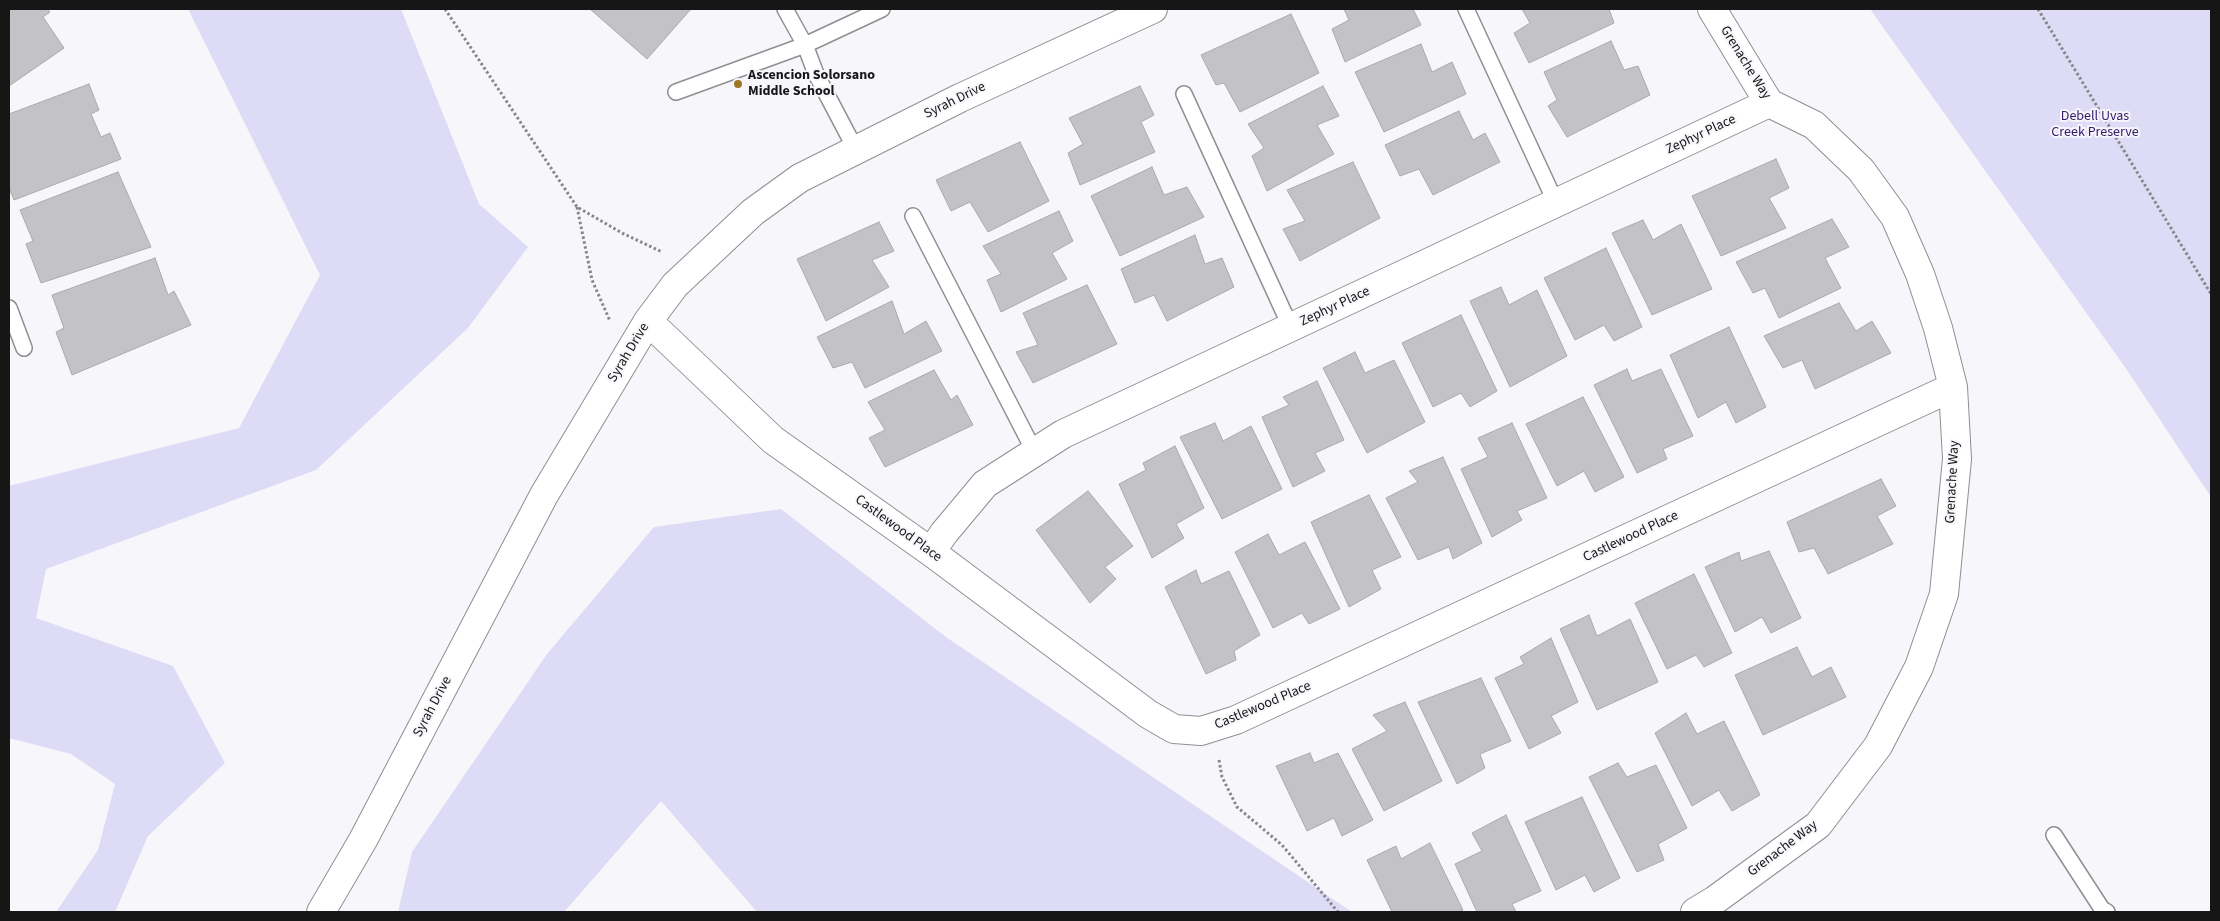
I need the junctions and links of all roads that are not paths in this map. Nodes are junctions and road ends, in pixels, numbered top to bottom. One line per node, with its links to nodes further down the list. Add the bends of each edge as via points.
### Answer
1 (785, 9): 6 (lane)
2 (882, 9): 6 (lane)
3 (1153, 9): 10 (street, Syrah Drive)
4 (1466, 9): 11 (lane)
5 (1712, 9): 9 (street, Grenache Way)
6 (805, 45): 7 (lane); 10 (lane, via 816,74)
7 (676, 92)
8 (1184, 94): 15 (lane)
9 (1769, 103): 11 (street, Zephyr Place); 17 (street, Grenache Way, via 1814,125 1861,170 1895,217 1920,274)
10 (856, 150): 14 (street, Syrah Drive, via 800,178 753,212 676,285)
11 (1556, 203): 15 (street, Zephyr Place)
12 (913, 216): 18 (lane)
13 (9, 308): 16 (lane)
14 (648, 321): 19 (street, Castlewood Place, via 773,440); 21 (street, Syrah Drive, via 544,495)
15 (1291, 328): 18 (street, Zephyr Place, via 1063,434)
16 (24, 348)
17 (1954, 388): 19 (street, Castlewood Place, via 1263,708 1201,731 1174,729 1148,714); 22 (street, Grenache Way, via 1957,459 1944,594 1919,667 1878,746 1818,825)
18 (1036, 452): 19 (street, Zephyr Place, via 985,484)
19 (931, 552)
20 (2054, 834): 23 (lane)
21 (322, 912)
22 (1695, 912)
23 (2107, 912)

